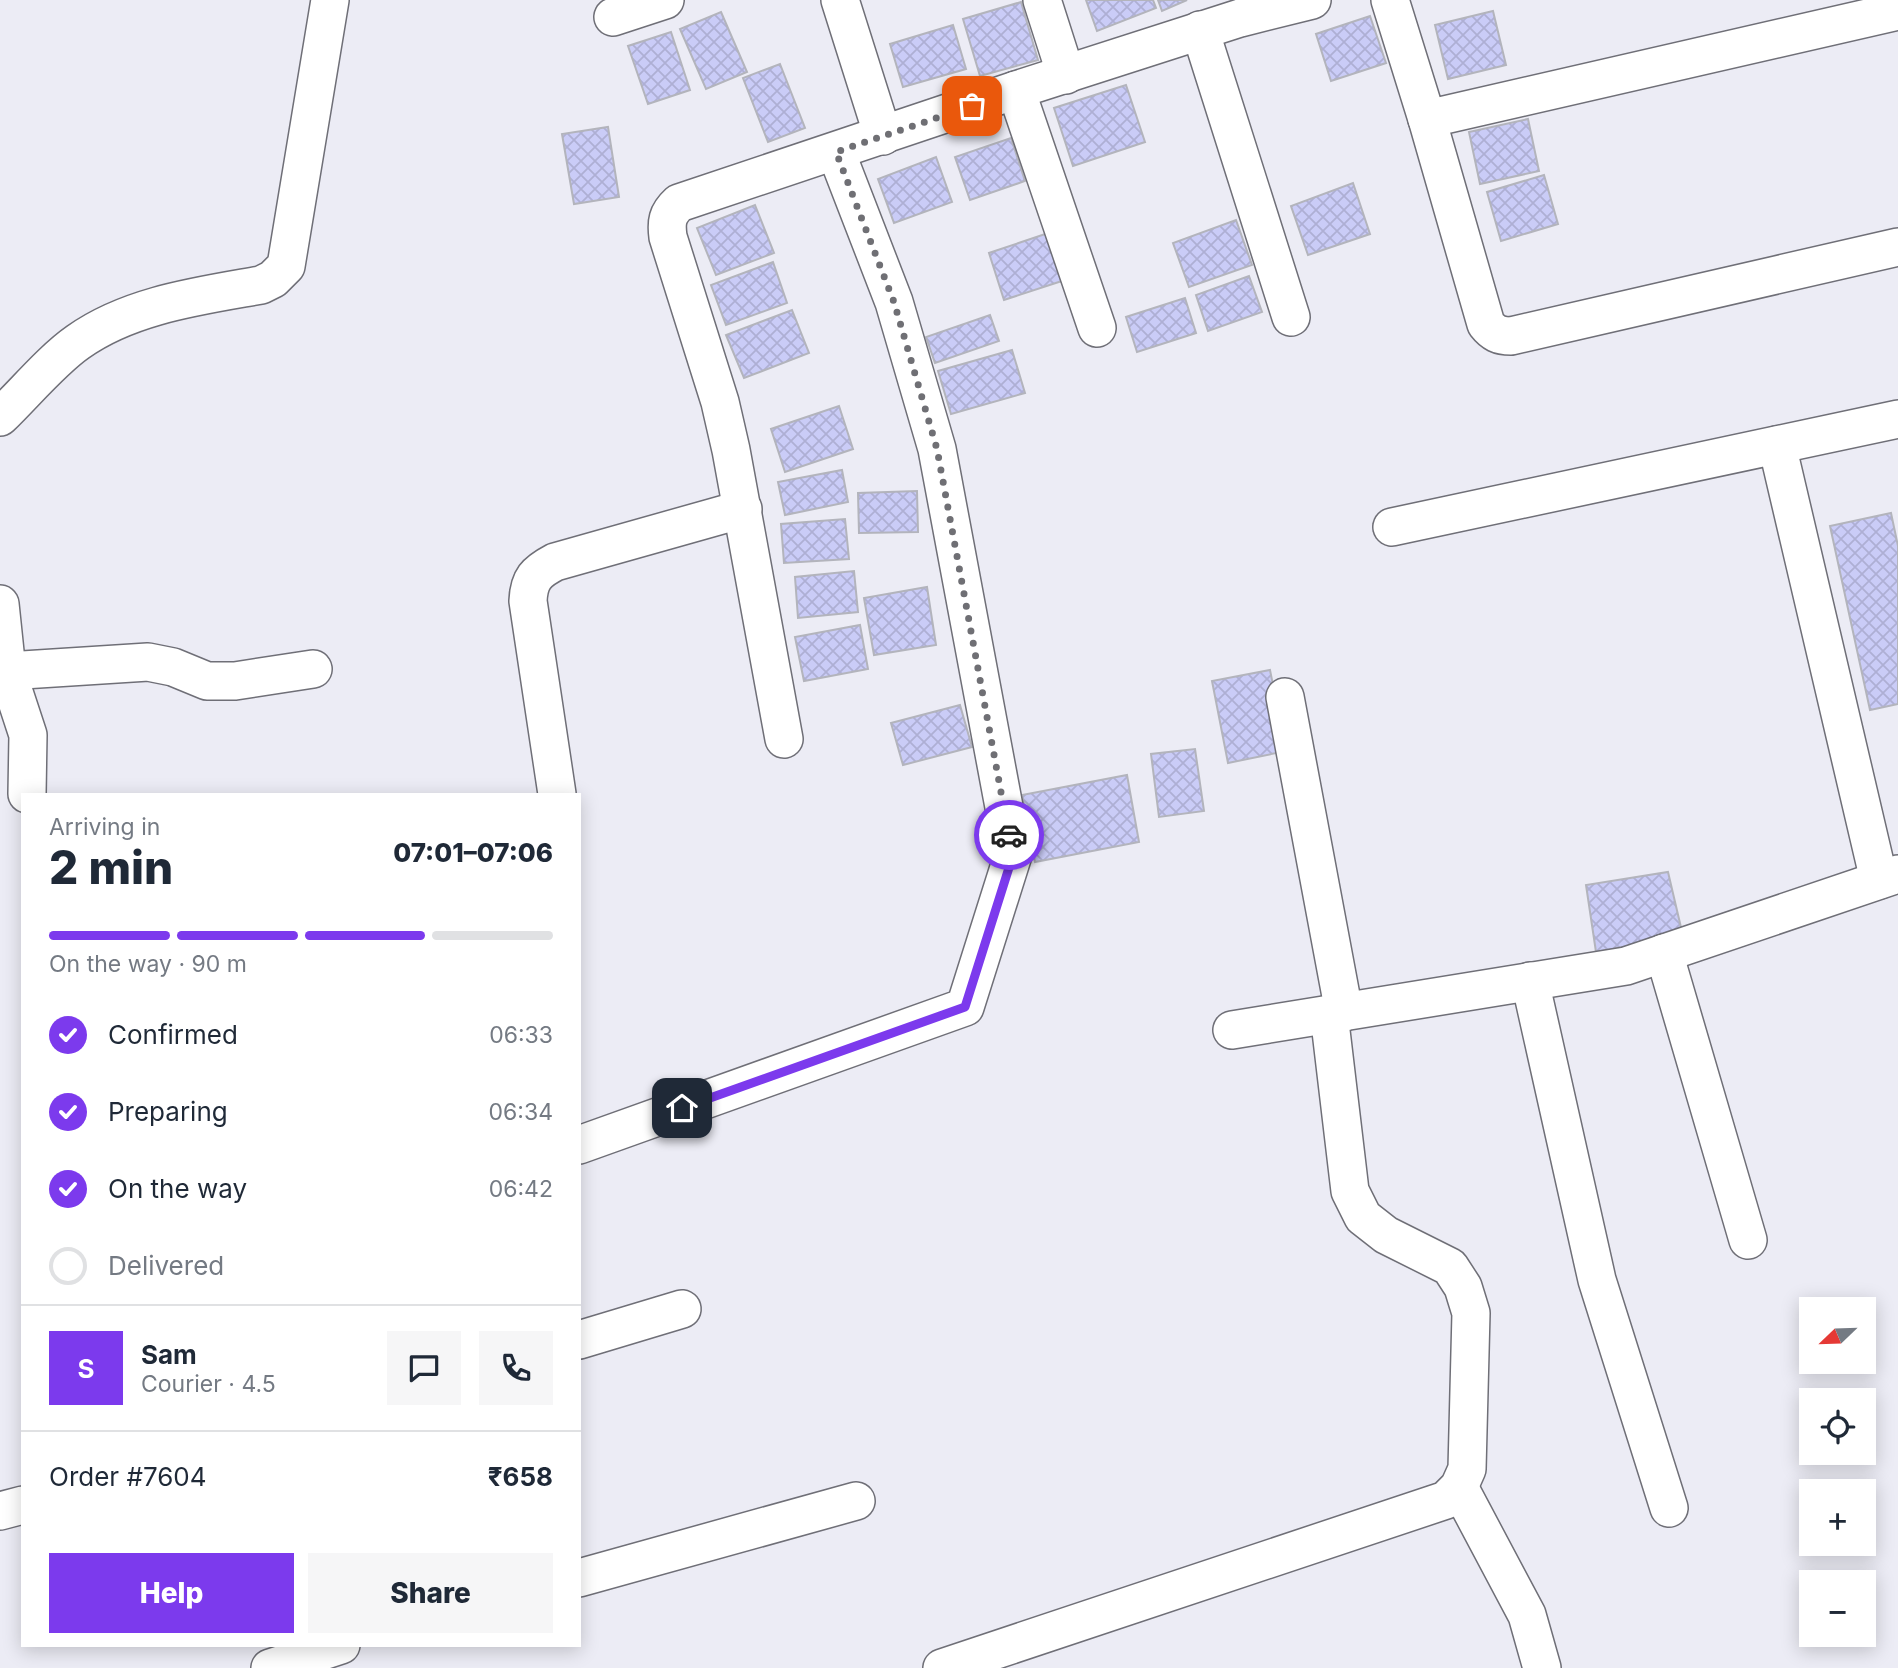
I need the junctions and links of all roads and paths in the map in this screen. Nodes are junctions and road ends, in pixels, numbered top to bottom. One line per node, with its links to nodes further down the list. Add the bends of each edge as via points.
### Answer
1 (330, 0): 19 (street, via 285,266 261,285 170,302 102,327 76,344)
2 (666, 0): 9 (street)
3 (840, 0): 14 (street)
4 (1042, 0): 11 (street)
5 (1312, 0): 7 (street)
6 (1390, 0): 13 (street)
7 (1238, 9): 10 (street)
8 (1898, 11): 13 (street)
9 (613, 17)
10 (1200, 30): 11 (street); 17 (street)
11 (1066, 75): 12 (street)
12 (1016, 90): 14 (street); 18 (street)
13 (1427, 119): 16 (street, via 1486,324 1500,335)
14 (883, 136): 15 (street)
15 (836, 152): 22 (street, via 679,203 666,220 720,402); 36 (street, via 894,302 937,449 1013,855 965,1007)
16 (1898, 247)
17 (1291, 317)
18 (1097, 328)
19 (0, 417)
20 (1898, 419): 21 (street)
21 (1777, 445): 23 (street); 31 (street)
22 (743, 509): 28 (street); 30 (street, via 538,570 529,584 528,601)
23 (1392, 527)
24 (0, 604): 26 (street)
25 (313, 669): 26 (street, via 235,681 207,681 148,662)
26 (2, 675): 29 (street, via 28,735)
27 (1285, 697): 34 (street)
28 (785, 739)
29 (27, 793)
30 (556, 793)
31 (1889, 877): 32 (street)
32 (1664, 953): 33 (street, via 1626,966); 37 (street)
33 (1530, 981): 34 (street); 43 (street, via 1597,1280)
34 (1337, 1013): 35 (street); 40 (street, via 1345,1155 1354,1200 1363,1217 1386,1235 1450,1267 1463,1287 1471,1313 1467,1469)
35 (1232, 1030)
36 (581, 1143)
37 (1748, 1240)
38 (682, 1309): 39 (street)
39 (581, 1339)
40 (1459, 1487): 48 (street, via 1446,1500); 49 (street, via 1527,1615)
41 (856, 1501): 45 (street)
42 (21, 1506): 44 (street)
43 (1669, 1508)
44 (0, 1511)
45 (581, 1577)
46 (322, 1653): 47 (street)
47 (270, 1668)
48 (942, 1668)
49 (1542, 1668)

